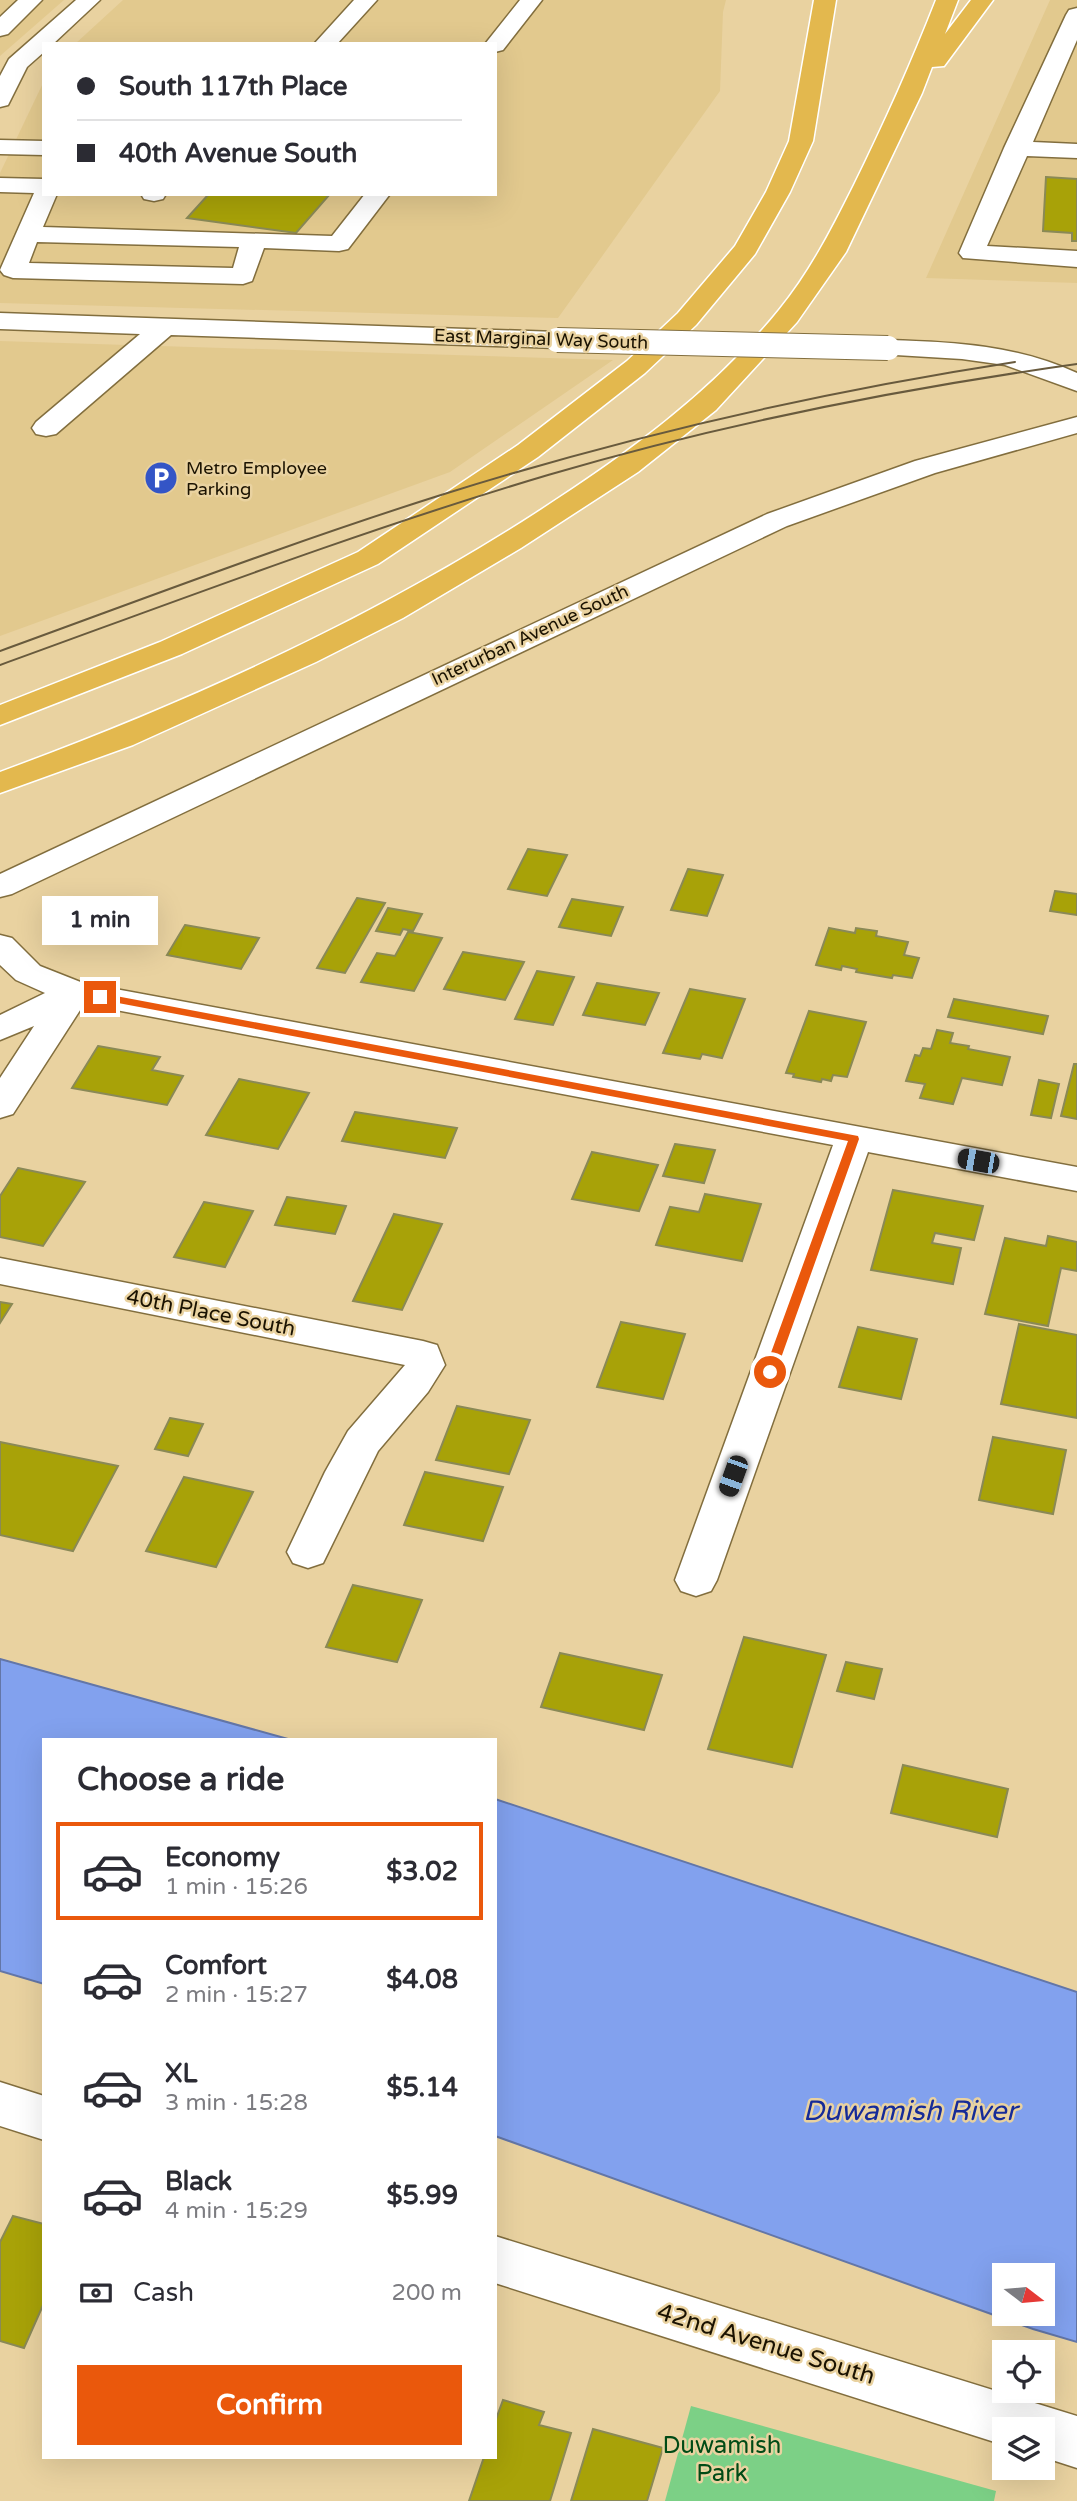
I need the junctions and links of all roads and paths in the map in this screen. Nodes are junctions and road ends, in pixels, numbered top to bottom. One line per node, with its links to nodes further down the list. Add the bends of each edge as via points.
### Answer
1 (27, 0): 9 (street)
2 (89, 0): 13 (street)
3 (366, 0): 11 (street)
4 (531, 0): 12 (street)
5 (825, 0): 34 (highway, via 800,141 778,192 746,249 687,319 636,367 528,451 368,558 171,648)
6 (947, 0): 14 (highway)
7 (982, 0): 14 (highway)
8 (1077, 15): 19 (street)
9 (3, 23)
10 (0, 42): 13 (street)
11 (327, 42)
12 (497, 42)
13 (37, 46): 15 (street, via 18,64)
14 (911, 93): 35 (highway, via 833,252 789,316 706,404 628,467 428,591 306,656 122,738)
15 (0, 99): 16 (street, via 9,106)
16 (0, 118)
17 (0, 147): 18 (street)
18 (42, 148)
19 (1016, 148): 20 (street); 27 (street, via 972,253)
20 (1077, 151)
21 (0, 185): 22 (street)
22 (42, 186)
23 (44, 196): 25 (street)
24 (376, 196): 26 (street, via 339,244)
25 (28, 234): 26 (street); 26 (street, via 13,270 243,276)
26 (254, 240)
27 (1077, 259)
28 (0, 321): 29 (street, East Marginal Way South)
29 (165, 326): 30 (street, East Marginal Way South, bridge, via 994,353); 32 (street)
30 (1071, 378): 33 (street, via 1060,408)
31 (1077, 425): 33 (street, Interurban Avenue South)
32 (46, 428)
33 (1028, 437): 36 (street, Interurban Avenue South, via 905,472 777,520)
34 (0, 716)
35 (0, 783)
36 (0, 887)
37 (0, 945): 38 (street, via 28,973)
38 (74, 992): 39 (street); 40 (street); 41 (street)
39 (0, 1030)
40 (0, 1106)
41 (854, 1139): 42 (street); 45 (street)
42 (1077, 1179)
43 (0, 1271): 44 (street, 40th Place South, via 423,1355 425,1365 419,1377 373,1427 349,1466)
44 (308, 1552)
45 (696, 1580)
46 (0, 2104): 47 (street)
47 (42, 2117)
48 (497, 2260): 49 (street, 42nd Avenue South)
49 (998, 2417)
50 (1055, 2435): 51 (street)
51 (1077, 2442)

